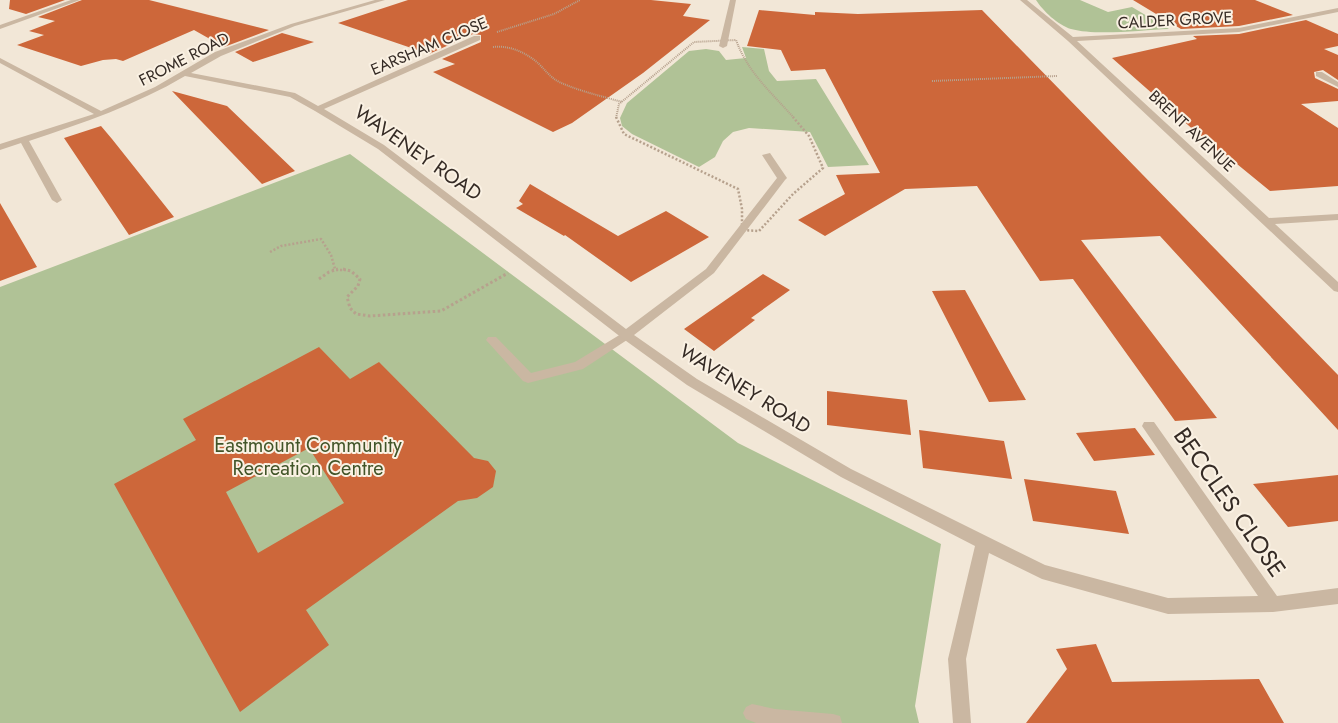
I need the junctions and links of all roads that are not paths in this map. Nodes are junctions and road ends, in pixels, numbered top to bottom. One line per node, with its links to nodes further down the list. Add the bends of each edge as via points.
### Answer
1 (77, 0): 6 (street)
2 (382, 0): 11 (street, FROME ROAD, via 285,28 218,54)
3 (733, 0): 9 (street)
4 (1023, 0): 8 (street, BRENT AVENUE)
5 (1338, 10): 8 (street, CALDER GROVE, via 1238,30)
6 (0, 27)
7 (477, 38): 14 (street, EARSHAM CLOSE)
8 (1071, 39): 21 (street, BRENT AVENUE)
9 (724, 43)
10 (0, 60): 15 (street)
11 (185, 74): 14 (street, WAVENEY ROAD, via 292,95); 15 (street, FROME ROAD)
12 (1319, 74): 13 (street)
13 (1338, 85)
14 (318, 109): 23 (street, WAVENEY ROAD, via 381,146)
15 (101, 114): 16 (street, FROME ROAD)
16 (24, 140): 17 (street, FROME ROAD); 19 (street)
17 (0, 147)
18 (768, 155): 23 (street, via 782,178 710,271)
19 (57, 200)
20 (1338, 217): 21 (street)
21 (1268, 221): 22 (street, BRENT AVENUE)
22 (1338, 288)
23 (626, 335): 24 (street, via 579,366 528,378); 26 (street, WAVENEY ROAD, via 692,382 838,468)
24 (492, 340)
25 (1149, 426): 28 (street, BECCLES CLOSE)
26 (983, 544): 28 (street, WAVENEY ROAD, via 1042,572 1168,606); 31 (street, via 958,659)
27 (1338, 596): 28 (street, WAVENEY ROAD)
28 (1273, 604)
29 (752, 712): 30 (street, via 775,718)
30 (833, 723)
31 (962, 723)

